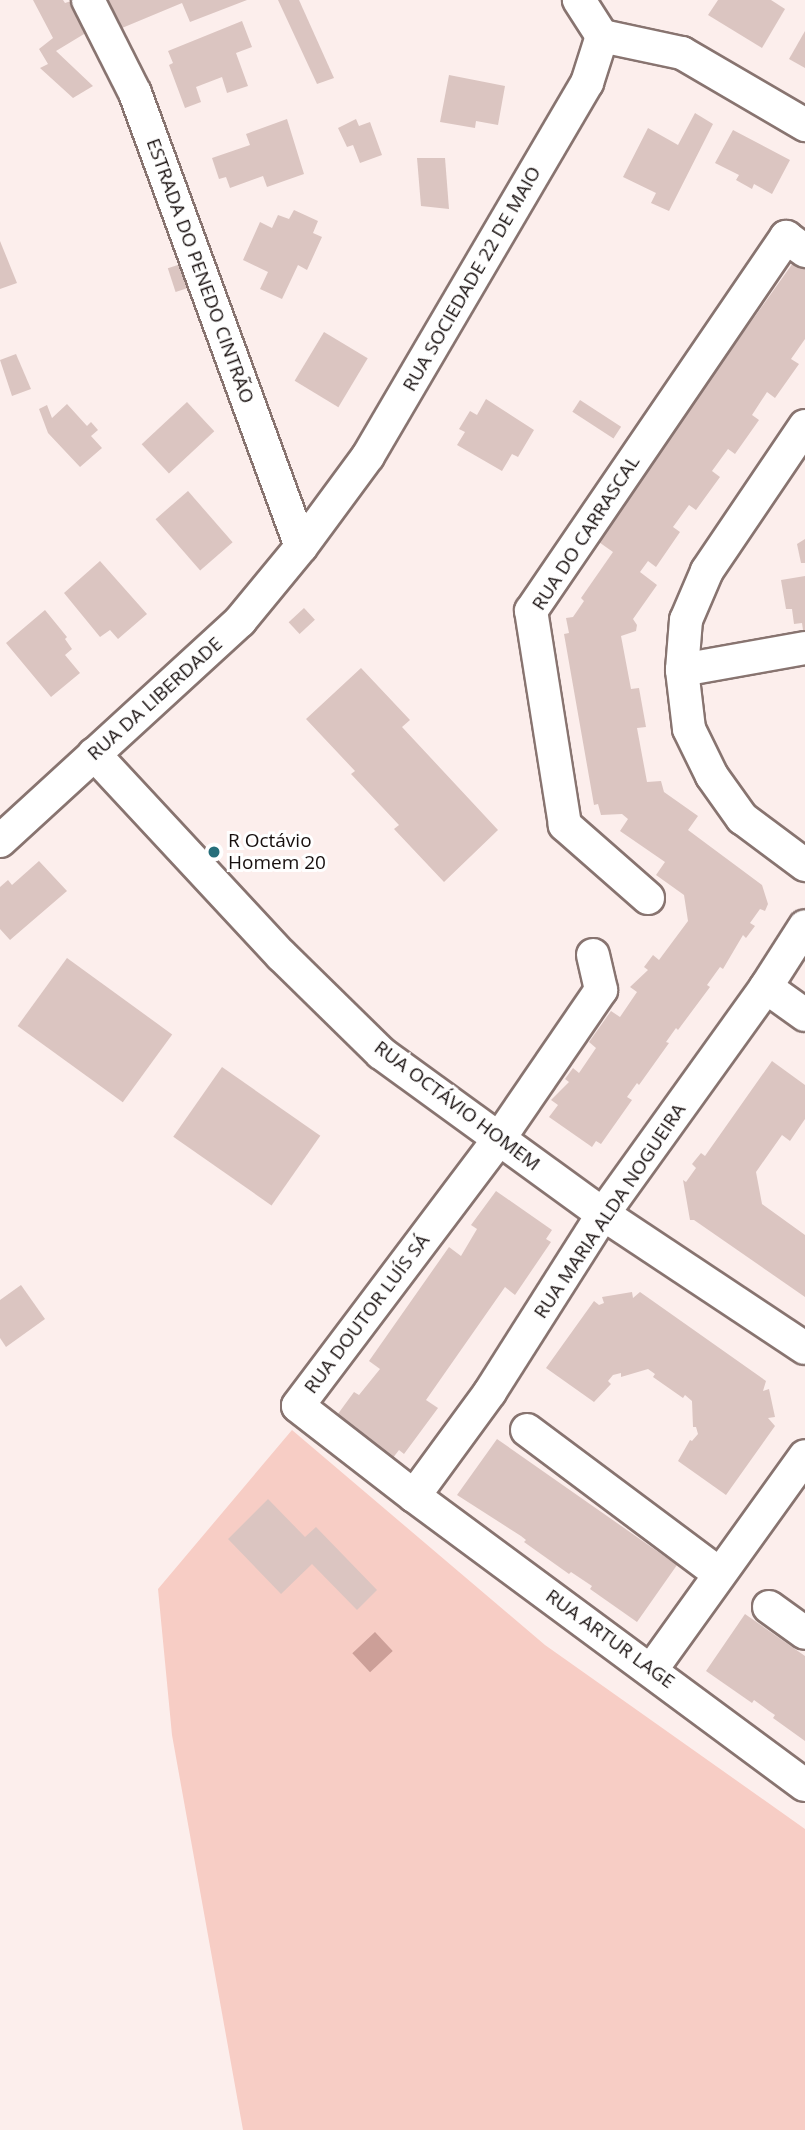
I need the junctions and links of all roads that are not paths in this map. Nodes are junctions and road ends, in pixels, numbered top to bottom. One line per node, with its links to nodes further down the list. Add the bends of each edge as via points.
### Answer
1 (88, 0): 7 (street, ESTRADA DO PENEDO CINTRÃO, via 135,93)
2 (579, 0): 3 (street)
3 (602, 36): 4 (street, via 682,53); 7 (street, RUA SOCIEDADE 22 DE MAIO, via 587,83 368,456)
4 (805, 125)
5 (805, 251): 13 (street, RUA DO CARRASCAL, via 786,237 531,611 565,825)
6 (805, 426): 9 (street, via 707,571 686,620)
7 (301, 547): 10 (street, RUA DA LIBERDADE, via 240,621)
8 (805, 648): 9 (street)
9 (682, 670): 12 (street, via 689,729 712,776 743,818)
10 (94, 754): 11 (street, RUA DA LIBERDADE); 18 (street, RUA OCTÁVIO HOMEM, via 282,956 381,1052)
11 (0, 841)
12 (805, 865)
13 (648, 898)
14 (805, 926): 16 (street, RUA MARIA ALDA NOGUEIRA)
15 (593, 955): 18 (street, via 601,990)
16 (766, 987): 17 (street); 19 (street, RUA MARIA ALDA NOGUEIRA)
17 (805, 1015)
18 (499, 1139): 19 (street, RUA OCTÁVIO HOMEM); 23 (street, RUA DOUTOR LUÍS SÁ, via 298,1406)
19 (603, 1214): 20 (street, RUA OCTÁVIO HOMEM); 23 (street, RUA MARIA ALDA NOGUEIRA, via 490,1392)
20 (805, 1348)
21 (527, 1430): 24 (street)
22 (805, 1456): 24 (street)
23 (414, 1496): 27 (street, RUA ARTUR LAGE)
24 (718, 1573): 27 (street)
25 (769, 1607): 26 (street)
26 (805, 1633)
27 (652, 1669): 28 (street, RUA ARTUR LAGE)
28 (805, 1786)

